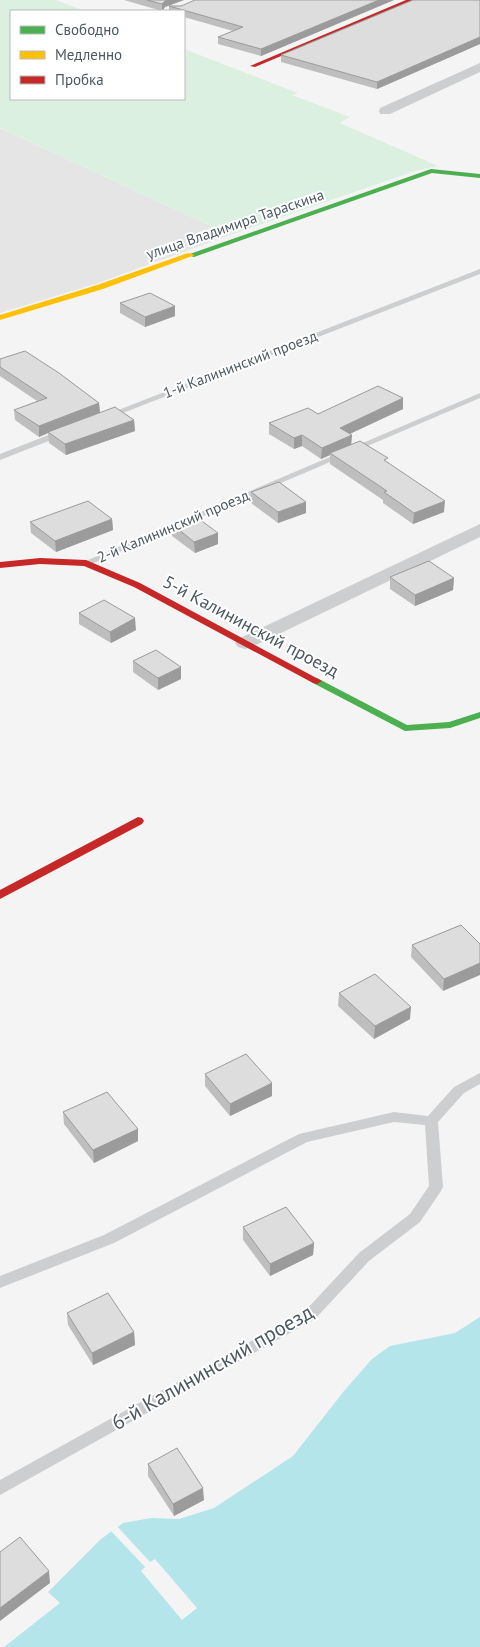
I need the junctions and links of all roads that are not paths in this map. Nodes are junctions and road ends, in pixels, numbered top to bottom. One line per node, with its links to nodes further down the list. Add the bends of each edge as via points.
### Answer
1 (411, 0): 2 (street)
2 (253, 66)
3 (480, 67): 4 (street)
4 (385, 111)
5 (480, 176): 7 (street, улица Владимира Тараскина, via 431,171 100,288)
6 (480, 271): 9 (lane, 1-й Калининский проезд)
7 (0, 318)
8 (480, 394): 13 (lane, 2-й Калининский проезд)
9 (102, 418)
10 (74, 428): 11 (lane)
11 (0, 457)
12 (480, 530): 15 (street)
13 (86, 564): 14 (street, 5-й Калининский проезд, via 40,561); 15 (street, 5-й Калининский проезд, via 137,585)
14 (0, 565)
15 (246, 643): 16 (street, 5-й Калининский проезд, via 405,728 450,725)
16 (480, 716)
17 (138, 821): 18 (street)
18 (0, 895)
19 (480, 1078): 20 (lane, via 459,1090)
20 (431, 1121): 21 (lane, via 394,1117 304,1138 110,1239); 22 (lane, 6-й Калининский проезд, via 436,1187 415,1218 364,1256 310,1315)
21 (0, 1282)
22 (0, 1488)

